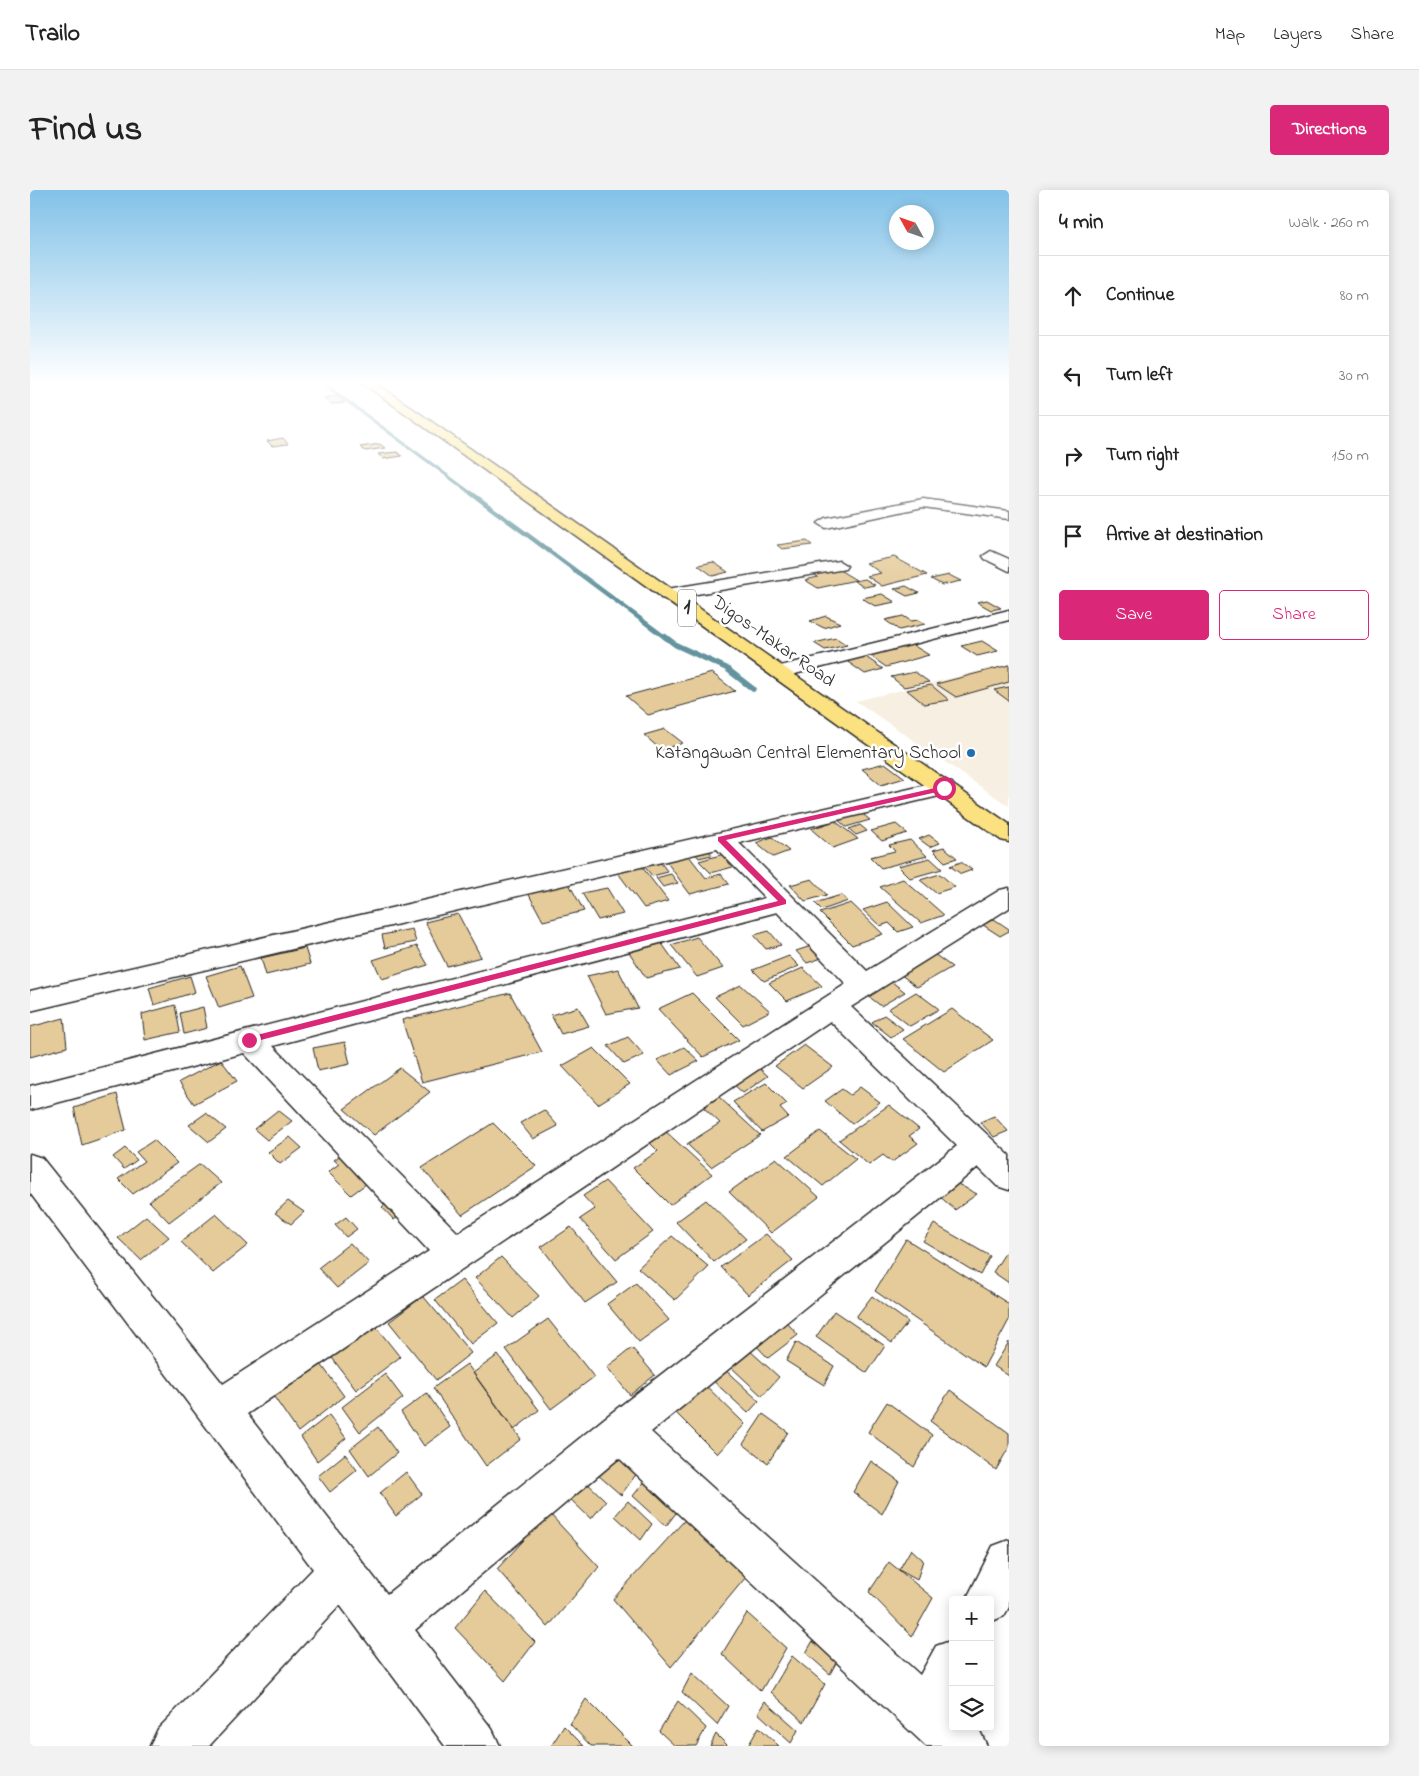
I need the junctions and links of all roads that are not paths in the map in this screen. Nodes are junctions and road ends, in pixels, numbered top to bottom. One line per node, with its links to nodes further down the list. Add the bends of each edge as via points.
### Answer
1 (468, 454): 7 (highway, Digos-Makar Road / 1)
2 (1009, 516): 3 (street, via 923,503)
3 (826, 523)
4 (991, 556): 6 (street)
5 (839, 566): 7 (street)
6 (1009, 566)
7 (667, 594): 9 (highway, Digos-Makar Road / 1)
8 (1009, 615): 9 (street)
9 (779, 672): 10 (highway, Digos-Makar Road / 1)
10 (944, 788): 11 (highway, Digos-Makar Road / 1); 12 (street)
11 (1009, 834)
12 (721, 839): 14 (street); 16 (street)
13 (1009, 896): 15 (street)
14 (783, 902): 15 (street); 18 (street)
15 (865, 986): 17 (street)
16 (30, 1001)
17 (832, 1006): 20 (street); 23 (street)
18 (249, 1040): 19 (street); 23 (street)
19 (30, 1098)
20 (979, 1147): 22 (street); 25 (street)
21 (32, 1174): 24 (street)
22 (1009, 1176)
23 (456, 1254): 24 (street)
24 (219, 1410): 27 (street)
25 (620, 1431): 29 (street); 31 (street)
26 (1009, 1562): 28 (street)
27 (341, 1570): 29 (street); 32 (street)
28 (990, 1596)
29 (383, 1627): 33 (street)
30 (949, 1670): 31 (street)
31 (926, 1712): 34 (street)
32 (175, 1746)
33 (475, 1746)
34 (962, 1746)

